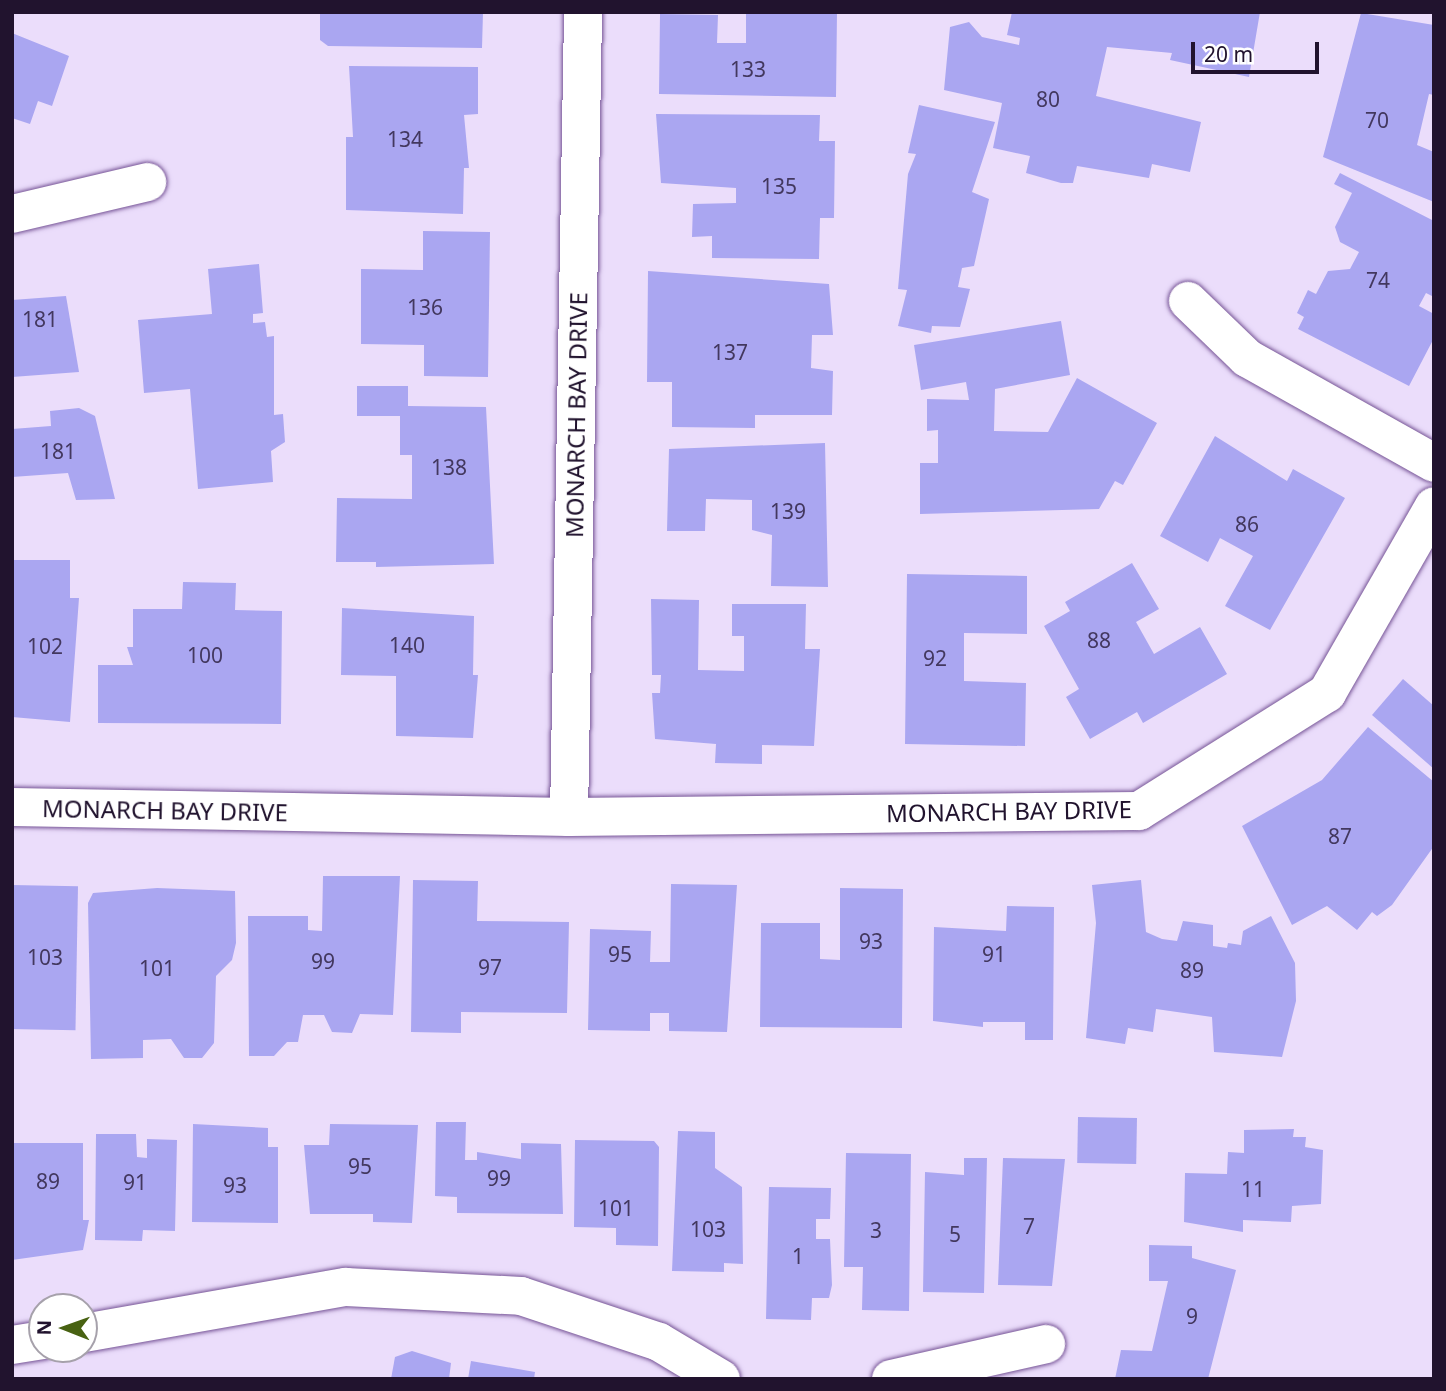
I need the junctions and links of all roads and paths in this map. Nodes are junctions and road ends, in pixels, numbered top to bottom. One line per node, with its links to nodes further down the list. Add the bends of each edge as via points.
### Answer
1 (583, 12): 8 (street, MONARCH BAY DRIVE)
2 (147, 182): 3 (street)
3 (12, 214)
4 (1188, 301): 5 (street, via 1247,358)
5 (1434, 463)
6 (1434, 506): 8 (street, MONARCH BAY DRIVE, via 1327,693 1139,811)
7 (12, 807): 8 (street, MONARCH BAY DRIVE)
8 (569, 817)
9 (98, 1331): 11 (street, via 346,1287 521,1296 659,1342)
10 (1046, 1344): 12 (street)
11 (721, 1379)
12 (891, 1379)

